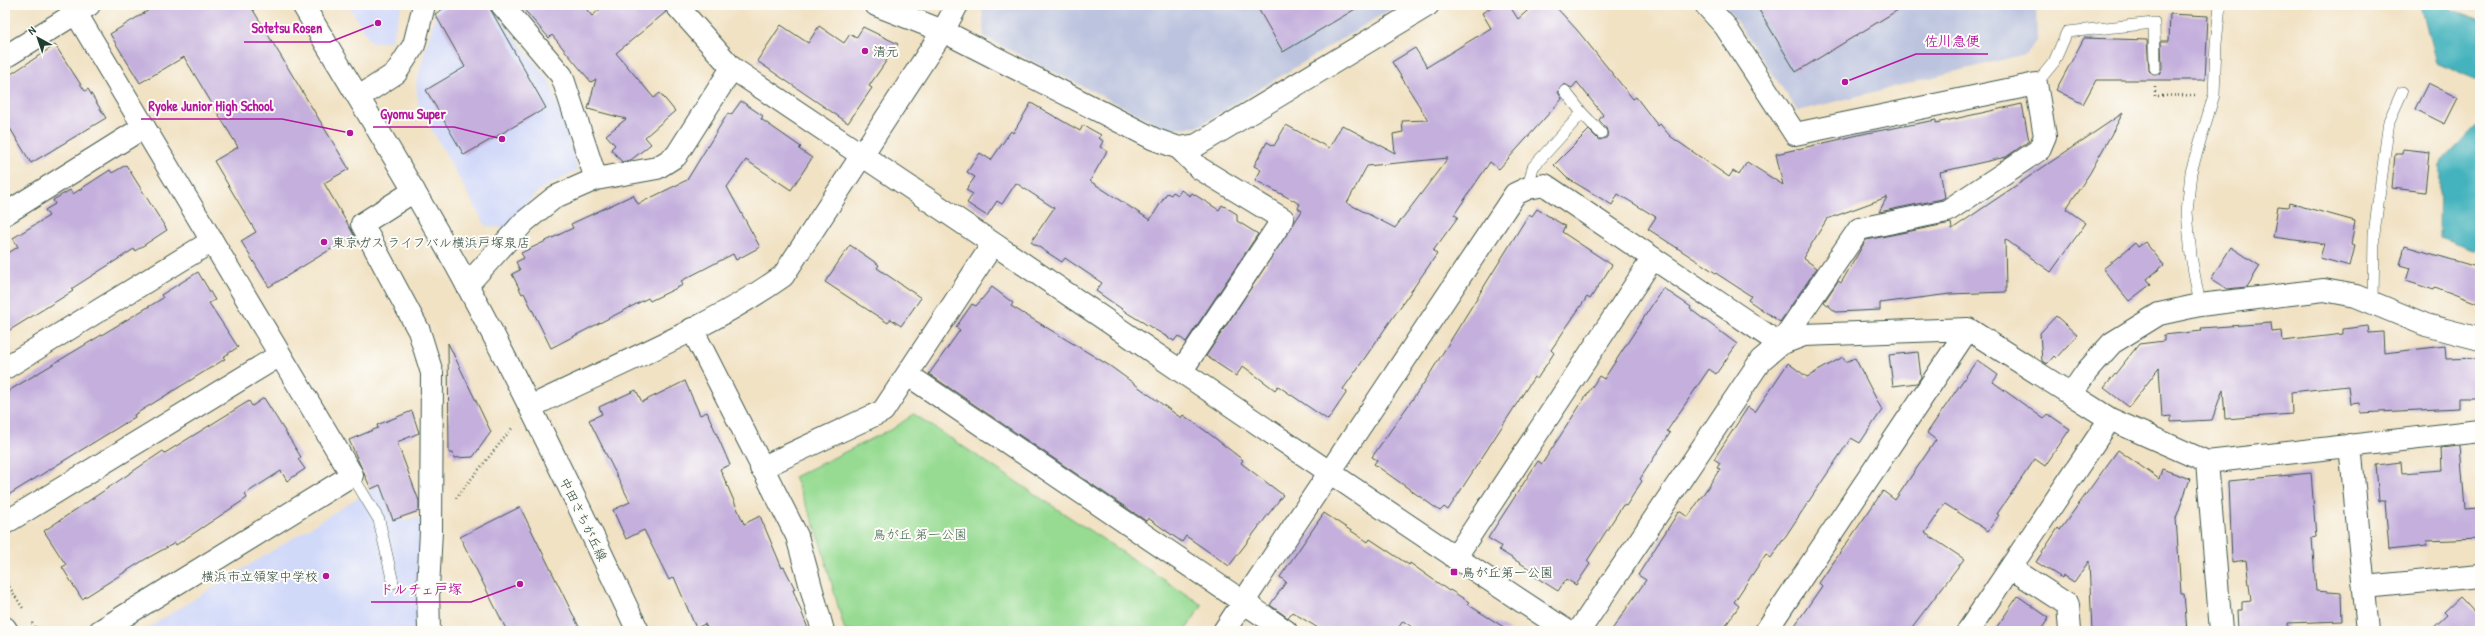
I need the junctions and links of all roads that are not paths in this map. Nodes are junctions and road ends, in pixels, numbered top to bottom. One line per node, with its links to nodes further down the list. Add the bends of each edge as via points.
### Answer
1 (303, 5): 18 (street, 中田さちが丘線)
2 (424, 5): 18 (street, via 414,45 396,73)
3 (502, 5): 24 (street, via 562,76)
4 (676, 5): 13 (street)
5 (876, 5): 11 (street)
6 (957, 5): 11 (street)
7 (1428, 5): 22 (street, via 1197,145)
8 (1706, 5): 15 (street, via 1725,26 1795,134)
9 (2220, 5): 33 (lane, via 2214,95 2191,172 2187,212 2191,256)
10 (78, 8): 12 (street); 20 (street)
11 (943, 31): 22 (street, via 1154,139); 23 (street)
12 (5, 57)
13 (732, 68): 23 (street); 24 (street, via 676,156 657,168)
14 (2155, 68): 15 (lane, via 2154,23 2067,32 2054,62)
15 (2036, 84): 37 (street, via 2045,136 2039,150 1947,211 1859,229)
16 (1565, 91): 19 (lane)
17 (2402, 92): 32 (lane, via 2389,121 2374,234)
18 (359, 97): 26 (street, 中田さちが丘線)
19 (1582, 113): 21 (lane); 25 (lane, via 1533,167)
20 (144, 127): 27 (street); 28 (street)
21 (1601, 133)
22 (1179, 148): 40 (street, via 1199,168 1283,218)
23 (863, 156): 29 (street); 34 (street, via 783,276 760,292)
24 (596, 179): 31 (street, via 555,197 530,217)
25 (1528, 188): 30 (street, via 1545,185); 49 (street, via 1516,194 1347,448)
26 (414, 191): 31 (street, 中田さちが丘線); 59 (street, via 362,224 419,331 432,373)
27 (5, 214)
28 (212, 240): 38 (street); 39 (street)
29 (993, 244): 40 (street); 41 (street)
30 (1653, 258): 37 (street); 52 (street)
31 (467, 285): 43 (street, 中田さちが丘線)
32 (2373, 302): 33 (street, via 2324,290); 36 (street, via 2426,324)
33 (2200, 305): 42 (street, via 2159,314 2112,344 2087,371)
34 (692, 329): 43 (street); 48 (street)
35 (1968, 329): 37 (street, via 1804,335); 42 (street); 66 (street)
36 (2480, 339)
37 (1780, 344): 65 (street, via 1761,360)
38 (280, 355): 50 (street); 51 (street)
39 (5, 368)
40 (1182, 370): 49 (street)
41 (908, 375): 48 (street, via 883,410); 57 (street)
42 (2071, 394): 44 (street)
43 (530, 407): 60 (street, 中田さちが丘線)
44 (2110, 419): 47 (street); 53 (street)
45 (2480, 430): 46 (street)
46 (2350, 445): 47 (street); 56 (street)
47 (2207, 462): 69 (street)
48 (761, 468): 61 (street, via 797,536)
49 (1328, 472): 52 (street); 57 (street)
50 (352, 475): 55 (lane, via 379,520); 58 (street)
51 (5, 523)
52 (1455, 558): 64 (street)
53 (2011, 568): 67 (street); 68 (street, via 2068,605)
54 (2480, 576): 56 (street)
55 (393, 583)
56 (2364, 587): 70 (street)
57 (1244, 601): 62 (street); 63 (street)
58 (100, 631)
59 (429, 631)
60 (638, 631)
61 (823, 631)
62 (1224, 631)
63 (1286, 631)
64 (1567, 631)
65 (1578, 631)
66 (1766, 631)
67 (1968, 631)
68 (2070, 631)
69 (2221, 631)
70 (2368, 631)

